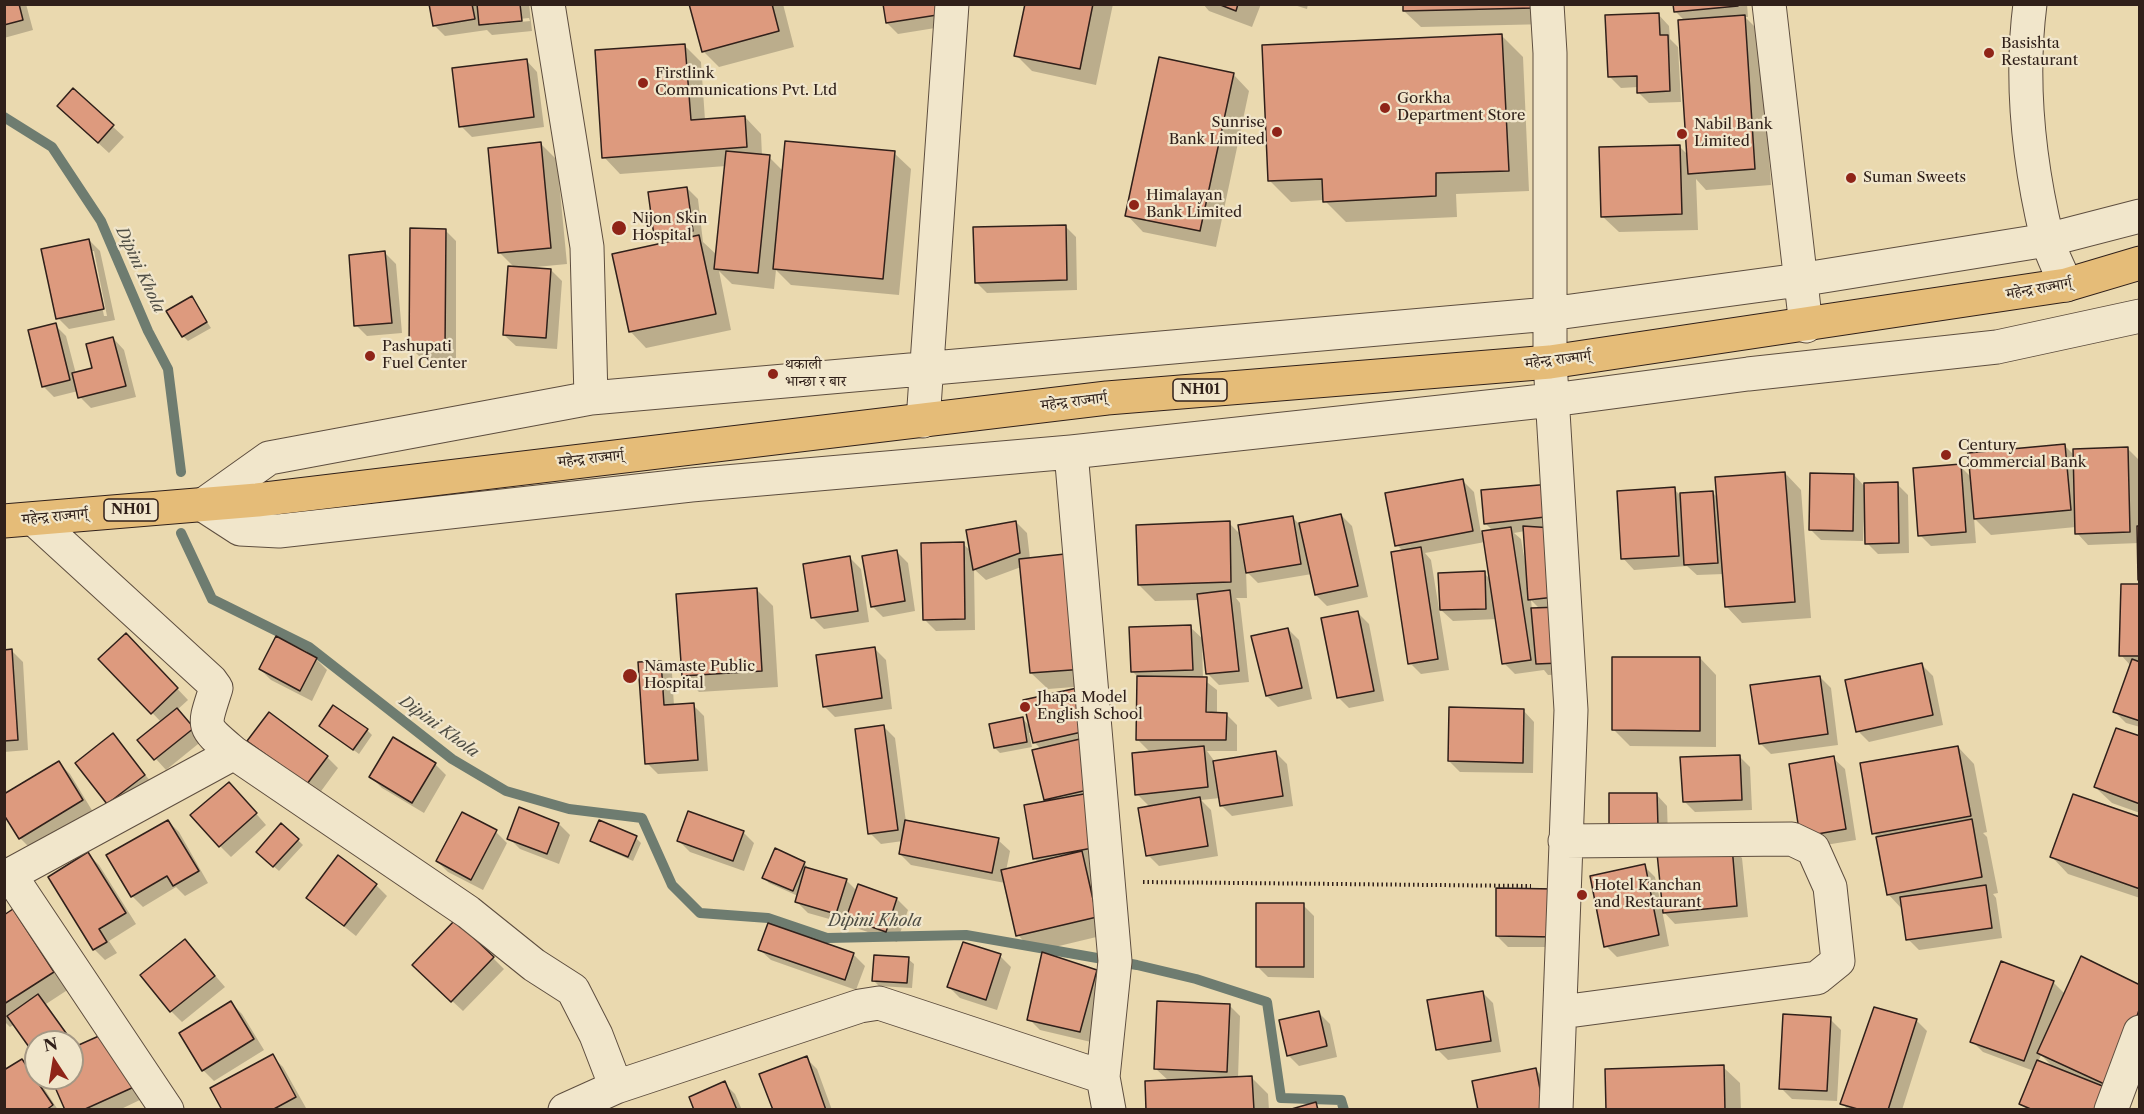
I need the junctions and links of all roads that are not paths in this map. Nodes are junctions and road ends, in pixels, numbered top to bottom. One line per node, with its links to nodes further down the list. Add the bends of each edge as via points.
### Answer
1 (548, 4): 16 (street, via 587,247)
2 (952, 4): 15 (street)
3 (1547, 4): 11 (street)
4 (1769, 4): 9 (street)
5 (2030, 4): 7 (street, via 2025,46 2029,140)
6 (2139, 216): 7 (street)
7 (2047, 240): 9 (street); 10 (street)
8 (2139, 263): 10 (highway, महेन्द्र राज्मार्ग् / NH01)
9 (1799, 280): 11 (street); 13 (street)
10 (2066, 285): 13 (highway, महेन्द्र राज्मार्ग् / NH01)
11 (1549, 314): 14 (street); 15 (street)
12 (2139, 316): 17 (street, via 1997,347)
13 (1806, 326): 14 (highway, महेन्द्र राज्मार्ग् / NH01)
14 (1550, 362): 17 (street); 18 (highway, महेन्द्र राज्मार्ग् / NH01, via 1107,398)
15 (927, 367): 16 (street); 18 (street)
16 (591, 398): 20 (street, via 269,458)
17 (1552, 400): 19 (street); 23 (street, via 1571,710)
18 (923, 421): 20 (highway, महेन्द्र राज्मार्ग् / NH01)
19 (1071, 452): 20 (street, via 691,485 279,531 240,529); 27 (street, via 1115,961)
20 (203, 504): 21 (highway, महेन्द्र राज्मार्ग् / NH01)
21 (19, 520): 22 (street, via 211,681 216,688 205,723 208,732)
22 (234, 753): 24 (street); 28 (street, via 468,912 534,965 573,990)
23 (1565, 841): 25 (street); 25 (street, via 1792,838 1813,849 1830,887 1838,961 1817,978)
24 (7, 876): 29 (street)
25 (1561, 1012): 32 (street)
26 (2139, 1032): 33 (street)
27 (1103, 1077): 28 (street, via 879,1003); 31 (street)
28 (616, 1087): 30 (street)
29 (167, 1110)
30 (565, 1110)
31 (1110, 1110)
32 (1556, 1110)
33 (2111, 1110)

